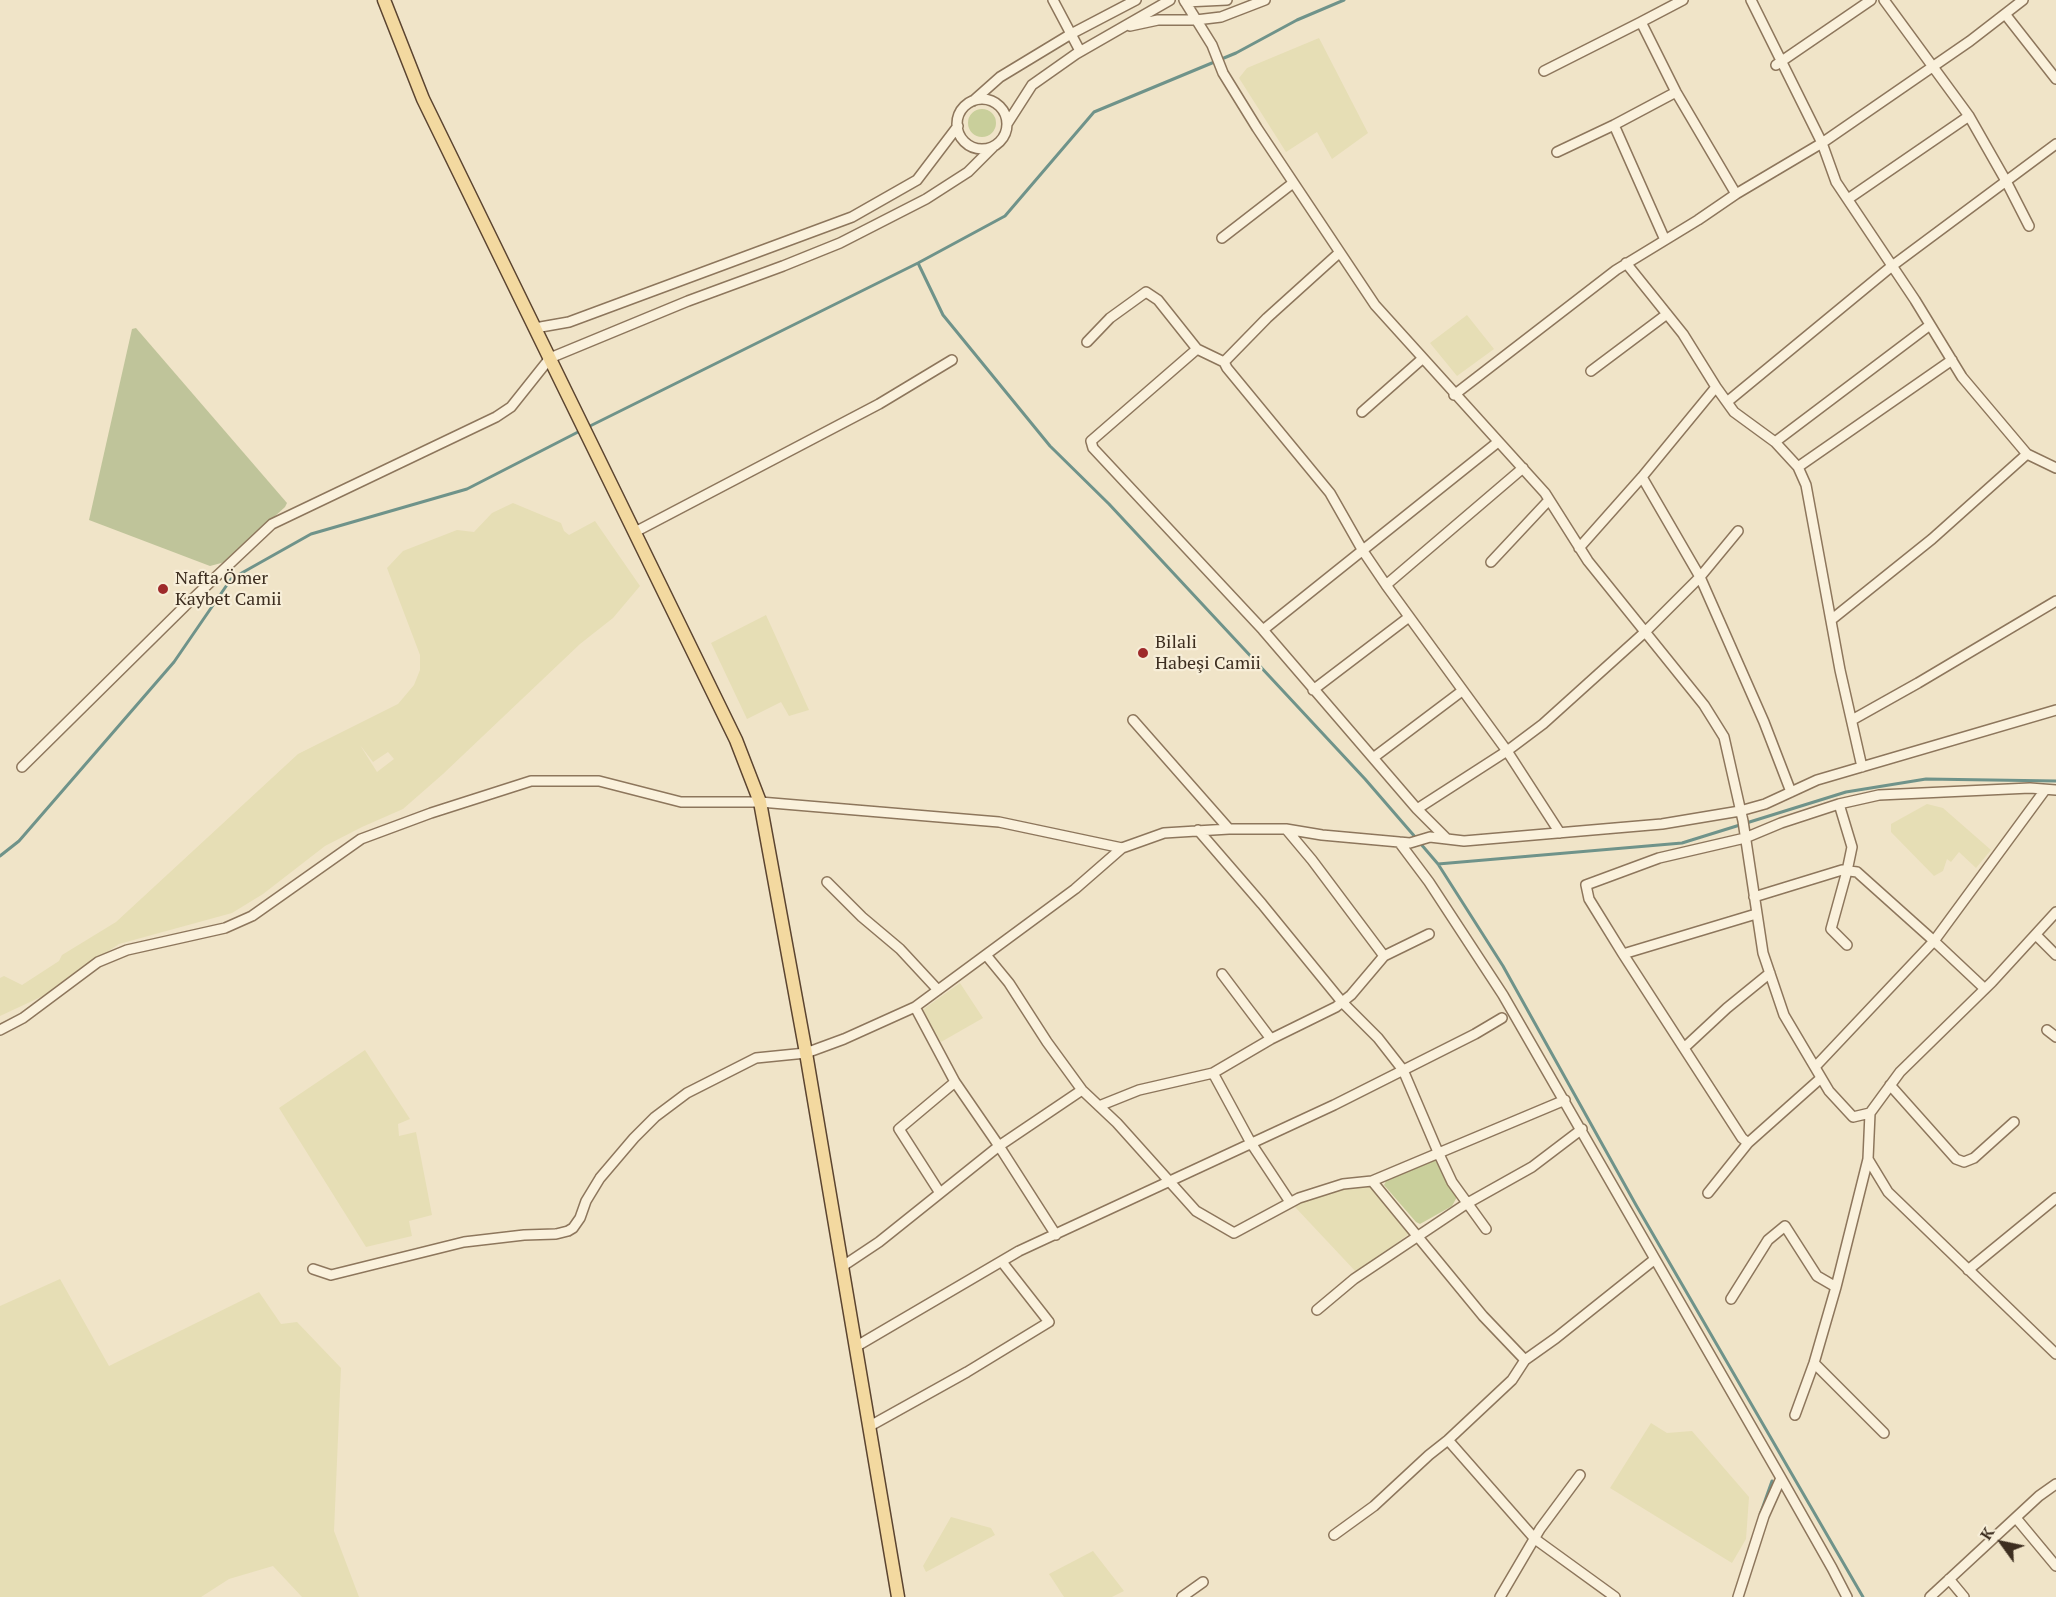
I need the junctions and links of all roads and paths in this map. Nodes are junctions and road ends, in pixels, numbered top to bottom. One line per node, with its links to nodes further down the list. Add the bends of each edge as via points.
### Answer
1 (384, 0): 45 (main road, via 423,99)
2 (1053, 0): 17 (street)
3 (1136, 0): 17 (street)
4 (1170, 0): 16 (street)
5 (1227, 0): 11 (street)
6 (1265, 0): 14 (street, via 1221,18)
7 (1683, 0): 15 (street)
8 (1751, 0): 19 (street)
9 (1871, 0): 19 (street)
10 (1884, 0): 20 (street)
11 (1185, 1): 14 (street)
12 (2018, 2): 13 (street)
13 (2005, 14): 20 (street); 22 (street)
14 (1196, 20): 16 (street, via 1158,20); 34 (street, via 1223,73)
15 (1641, 22): 21 (street); 23 (street)
16 (1120, 29): 18 (street)
17 (1071, 34): 18 (street); 24 (street, via 1000,76)
18 (1080, 51): 26 (street, via 1032,85)
19 (1779, 63): 29 (street)
20 (1932, 68): 25 (street); 29 (street)
21 (1544, 71)
22 (2056, 79)
23 (1676, 92): 27 (street); 35 (street)
24 (973, 101): 26 (street, via 986,100 999,106); 28 (street, via 959,115)
25 (1969, 116): 33 (street); 36 (street)
26 (1007, 124): 31 (street, via 1004,137)
27 (1614, 125): 32 (street); 39 (street)
28 (957, 126): 31 (street, via 961,138 972,147); 45 (street, via 917,180 852,217 569,322)
29 (1822, 143): 35 (street); 36 (street, via 1836,182)
30 (2056, 144): 33 (street)
31 (993, 147): 48 (street, via 968,172 926,199 840,243)
32 (1557, 152)
33 (2006, 181): 37 (street); 42 (street)
34 (1293, 183): 38 (street); 40 (street)
35 (1736, 194): 39 (street)
36 (1848, 199): 42 (street)
37 (2029, 226)
38 (1222, 238)
39 (1665, 240): 41 (street)
40 (1339, 253): 49 (street, via 1375,305); 52 (street)
41 (1626, 263): 43 (street); 55 (street)
42 (1892, 266): 44 (street); 56 (street)
43 (1667, 314): 53 (street); 54 (street)
44 (1930, 325): 51 (street); 59 (street)
45 (535, 328): 48 (main road)
46 (1086, 342): 47 (street, via 1110,318 1146,292 1158,300)
47 (1197, 349): 52 (street); 76 (street, via 1091,441 1093,448)
48 (550, 358): 67 (main road); 85 (street, via 511,407 496,417 272,525)
49 (1422, 359): 55 (street); 57 (street)
50 (952, 360): 67 (street, via 879,404)
51 (1952, 360): 60 (street); 61 (street)
52 (1224, 362): 69 (street, via 1330,493)
53 (1591, 372)
54 (1716, 387): 56 (street); 64 (street)
55 (1454, 395): 58 (street)
56 (1727, 402): 59 (street, via 1734,412)
57 (1362, 412)
58 (1498, 442): 62 (street); 69 (street)
59 (1775, 442): 61 (street)
60 (2027, 454): 63 (street); 75 (street, via 1932,539)
61 (1798, 467): 75 (street, via 1806,484)
62 (1523, 468): 65 (street); 72 (street)
63 (2056, 468)
64 (1642, 477): 68 (street); 71 (street)
65 (1549, 500): 68 (street); 70 (street)
66 (1738, 531): 71 (street)
67 (635, 532): 90 (main road, via 736,740)
68 (1579, 548): 77 (street)
69 (1363, 550): 72 (street); 76 (street)
70 (1491, 562)
71 (1700, 577): 77 (street); 89 (street)
72 (1386, 585): 74 (street)
73 (2056, 601): 82 (street)
74 (1409, 617): 78 (street); 79 (street)
75 (1831, 620): 82 (street)
76 (1263, 630): 78 (street)
77 (1645, 632): 83 (street); 93 (street, via 1704,705 1724,737)
78 (1313, 690): 84 (street)
79 (1462, 691): 83 (street); 84 (street)
80 (2056, 710): 86 (street)
81 (1133, 720): 94 (street)
82 (1852, 720): 86 (street)
83 (1507, 751): 92 (street); 98 (street)
84 (1373, 758): 92 (street)
85 (22, 767)
86 (1862, 767): 89 (street)
87 (2045, 789): 88 (street); 91 (street, via 1879,795); 109 (street)
88 (2056, 790)
89 (1791, 792): 93 (street)
90 (760, 802): 101 (street, via 999,822); 122 (street, via 681,802 599,781 531,781 361,838 252,916 225,928 127,950 98,962 23,1018); 127 (main road)
91 (1839, 804): 97 (street); 102 (street, via 1852,847)
92 (1417, 809): 99 (street)
93 (1740, 811): 97 (street); 98 (street, via 1662,824)
94 (1229, 829): 95 (street); 96 (street)
95 (1286, 829): 100 (street); 114 (street)
96 (1198, 830): 101 (street, via 1164,833); 119 (street)
97 (1744, 830): 104 (street); 111 (street, via 1586,885 1589,899)
98 (1560, 833): 99 (street)
99 (1447, 839): 100 (street, via 1430,837)
100 (1399, 842): 135 (street, via 1503,995)
101 (1122, 848): 112 (street, via 1075,889)
102 (1847, 871): 104 (street); 109 (street, via 1857,872); 110 (street, via 1831,929)
103 (827, 882): 118 (street)
104 (1754, 897): 106 (street)
105 (2056, 912): 108 (street)
106 (1756, 914): 111 (street); 115 (street)
107 (1429, 934): 114 (street)
108 (2036, 935): 113 (street); 117 (street)
109 (1934, 941): 117 (street); 128 (street)
110 (1847, 945)
111 (1623, 954): 126 (street)
112 (986, 955): 118 (street); 134 (street)
113 (2056, 955)
114 (1384, 956): 119 (street)
115 (1770, 973): 126 (street); 128 (street, via 1784,1015)
116 (1222, 974): 125 (street)
117 (1985, 989): 133 (street)
118 (938, 990): 120 (street)
119 (1342, 1002): 125 (street); 129 (street)
120 (915, 1006): 127 (street); 132 (street)
121 (1502, 1018): 129 (street)
122 (0, 1030)
123 (2047, 1030): 124 (street)
124 (2056, 1037)
125 (1271, 1039): 130 (street)
126 (1684, 1048): 141 (street)
127 (806, 1053): 157 (main road); 158 (street, via 756,1058 687,1093 633,1138 600,1178 580,1218 568,1231 464,1242 331,1275)
128 (1815, 1067): 131 (street)
129 (1403, 1070): 140 (street); 143 (street)
130 (1213, 1073): 136 (street, via 1138,1090); 140 (street)
131 (1821, 1078): 137 (street, via 1852,1117); 141 (street)
132 (955, 1082): 142 (street); 147 (street, via 899,1129)
133 (1890, 1085): 137 (street); 138 (street, via 1956,1159 1964,1162 1974,1158)
134 (1082, 1090): 136 (street); 142 (street)
135 (1565, 1100): 139 (street); 143 (street)
136 (1099, 1106): 146 (street)
137 (1870, 1113): 144 (street)
138 (2014, 1122)
139 (1582, 1129): 151 (street, via 1532,1167); 155 (street)
140 (1251, 1143): 146 (street); 150 (street)
141 (1748, 1143): 148 (street)
142 (999, 1146): 147 (street); 153 (street)
143 (1438, 1152): 145 (street); 151 (street)
144 (1868, 1159): 159 (street, via 1888,1192); 160 (street)
145 (1372, 1181): 150 (street, via 1344,1184); 154 (street)
146 (1169, 1182): 150 (street, via 1196,1211 1234,1233); 153 (street)
147 (940, 1193): 157 (street)
148 (1708, 1193)
149 (2056, 1198): 159 (street)
150 (1290, 1203)
151 (1466, 1204): 152 (street); 154 (street)
152 (1486, 1228)
153 (1056, 1235): 156 (street)
154 (1417, 1237): 162 (street, via 1354,1279); 165 (street)
155 (1655, 1259): 165 (street); 172 (street)
156 (1002, 1262): 163 (street); 168 (street, via 1049,1322)
157 (843, 1266): 163 (main road)
158 (313, 1269)
159 (1968, 1270): 164 (street)
160 (1836, 1287): 161 (street, via 1817,1276 1785,1226 1768,1240); 166 (street)
161 (1731, 1299)
162 (1317, 1310)
163 (857, 1346): 168 (main road)
164 (2056, 1354)
165 (1525, 1360): 170 (street, via 1512,1380)
166 (1814, 1363): 167 (street); 169 (street)
167 (1795, 1415)
168 (870, 1426): 180 (main road)
169 (1884, 1433)
170 (1449, 1440): 175 (street, via 1374,1506); 176 (street)
171 (1580, 1475): 176 (street)
172 (1781, 1478): 184 (street, via 1764,1516); 185 (street)
173 (2056, 1484): 174 (street)
174 (2016, 1518): 177 (street); 178 (street)
175 (1334, 1535)
176 (1535, 1539): 182 (street); 183 (street)
177 (2056, 1566)
178 (1949, 1579): 186 (street); 187 (street)
179 (1203, 1582): 181 (street)
180 (898, 1597)
181 (1182, 1597)
182 (1500, 1597)
183 (1616, 1597)
184 (1738, 1597)
185 (1847, 1597)
186 (1930, 1597)
187 (1964, 1597)

